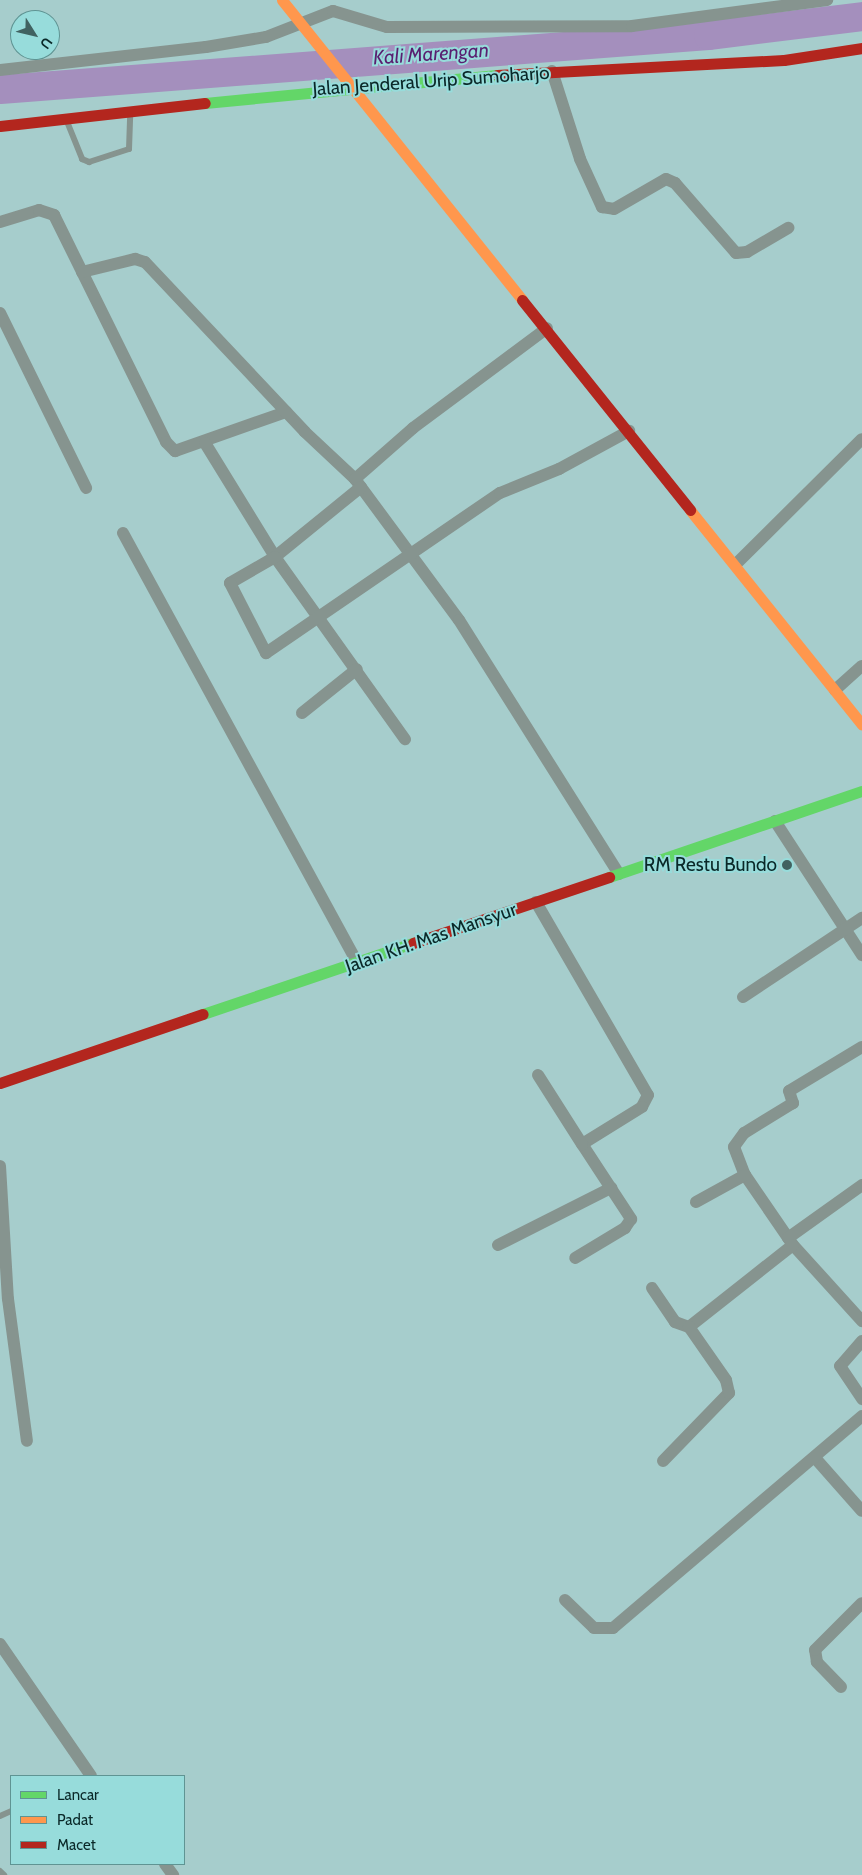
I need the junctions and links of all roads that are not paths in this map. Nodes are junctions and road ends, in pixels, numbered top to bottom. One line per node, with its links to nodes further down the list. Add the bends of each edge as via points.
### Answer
1 (282, 0): 3 (main road)
2 (827, 0): 3 (street, via 632,26 387,27 333,11)
3 (306, 27): 5 (street, via 206,47); 7 (main road)
4 (862, 48): 6 (main road, Jalan Jenderal Urip Sumoharjo, via 784,60)
5 (0, 70)
6 (552, 71): 7 (main road, Jalan Jenderal Urip Sumoharjo); 12 (street, via 580,160 602,207 614,209 666,179 675,183 736,252 747,252)
7 (352, 85): 8 (main road, Jalan Jenderal Urip Sumoharjo); 15 (main road)
8 (130, 111): 9 (main road, Jalan Jenderal Urip Sumoharjo); 9 (lane, via 129,149 89,162 82,159)
9 (65, 118): 10 (main road, Jalan Jenderal Urip Sumoharjo)
10 (0, 126)
11 (0, 222): 13 (street, via 48,210)
12 (788, 228)
13 (82, 272): 16 (street, via 135,259 145,262); 19 (street, via 170,447 181,452)
14 (0, 313): 21 (street)
15 (547, 328): 17 (main road); 20 (street, via 412,428)
16 (286, 412): 19 (street); 20 (street)
17 (629, 431): 23 (street, via 559,469 500,493); 25 (main road)
18 (862, 439): 25 (street)
19 (205, 443): 24 (street)
20 (358, 483): 23 (street); 24 (street)
21 (86, 488)
22 (123, 533): 40 (street)
23 (411, 552): 26 (street); 35 (street, via 459,620)
24 (275, 557): 26 (street); 26 (street, via 229,586 263,648 271,653)
25 (736, 564): 29 (main road)
26 (318, 620): 28 (street)
27 (862, 666): 29 (street)
28 (357, 669): 30 (street); 32 (street)
29 (834, 690): 31 (main road)
30 (302, 713)
31 (862, 725)
32 (405, 739)
33 (862, 791): 34 (main road, Jalan KH. Mas Mansyur)
34 (775, 821): 35 (main road, Jalan KH. Mas Mansyur); 38 (street)
35 (619, 874): 36 (main road, Jalan KH. Mas Mansyur)
36 (536, 902): 40 (main road, Jalan KH. Mas Mansyur); 45 (street, via 648,1095 642,1107)
37 (862, 918): 38 (street)
38 (844, 929): 39 (street); 41 (street)
39 (862, 955)
40 (357, 963): 44 (main road, Jalan KH. Mas Mansyur)
41 (743, 997)
42 (862, 1047): 47 (street, via 789,1091 793,1103 739,1138 735,1150)
43 (538, 1076): 45 (street)
44 (0, 1083)
45 (582, 1144): 49 (street)
46 (0, 1166): 60 (street, via 8,1299)
47 (745, 1175): 50 (street); 51 (street)
48 (862, 1185): 51 (street)
49 (611, 1188): 52 (street); 53 (street, via 630,1215 630,1223)
50 (696, 1202)
51 (791, 1242): 55 (street); 56 (street)
52 (498, 1245)
53 (575, 1258)
54 (652, 1288): 56 (street, via 677,1324)
55 (862, 1321)
56 (689, 1327): 62 (street, via 726,1380 728,1393)
57 (862, 1341): 58 (street, via 840,1366)
58 (862, 1399)
59 (862, 1416): 61 (street)
60 (27, 1440)
61 (816, 1459): 63 (street); 64 (street, via 611,1630 594,1628)
62 (663, 1461)
63 (862, 1511)
64 (565, 1600)
65 (862, 1603): 67 (street, via 815,1650 817,1662)
66 (0, 1644): 68 (street)
67 (841, 1687)
68 (90, 1775)
69 (166, 1865): 72 (street)
70 (0, 1871): 71 (lane)
71 (4, 1875)
72 (174, 1875)

